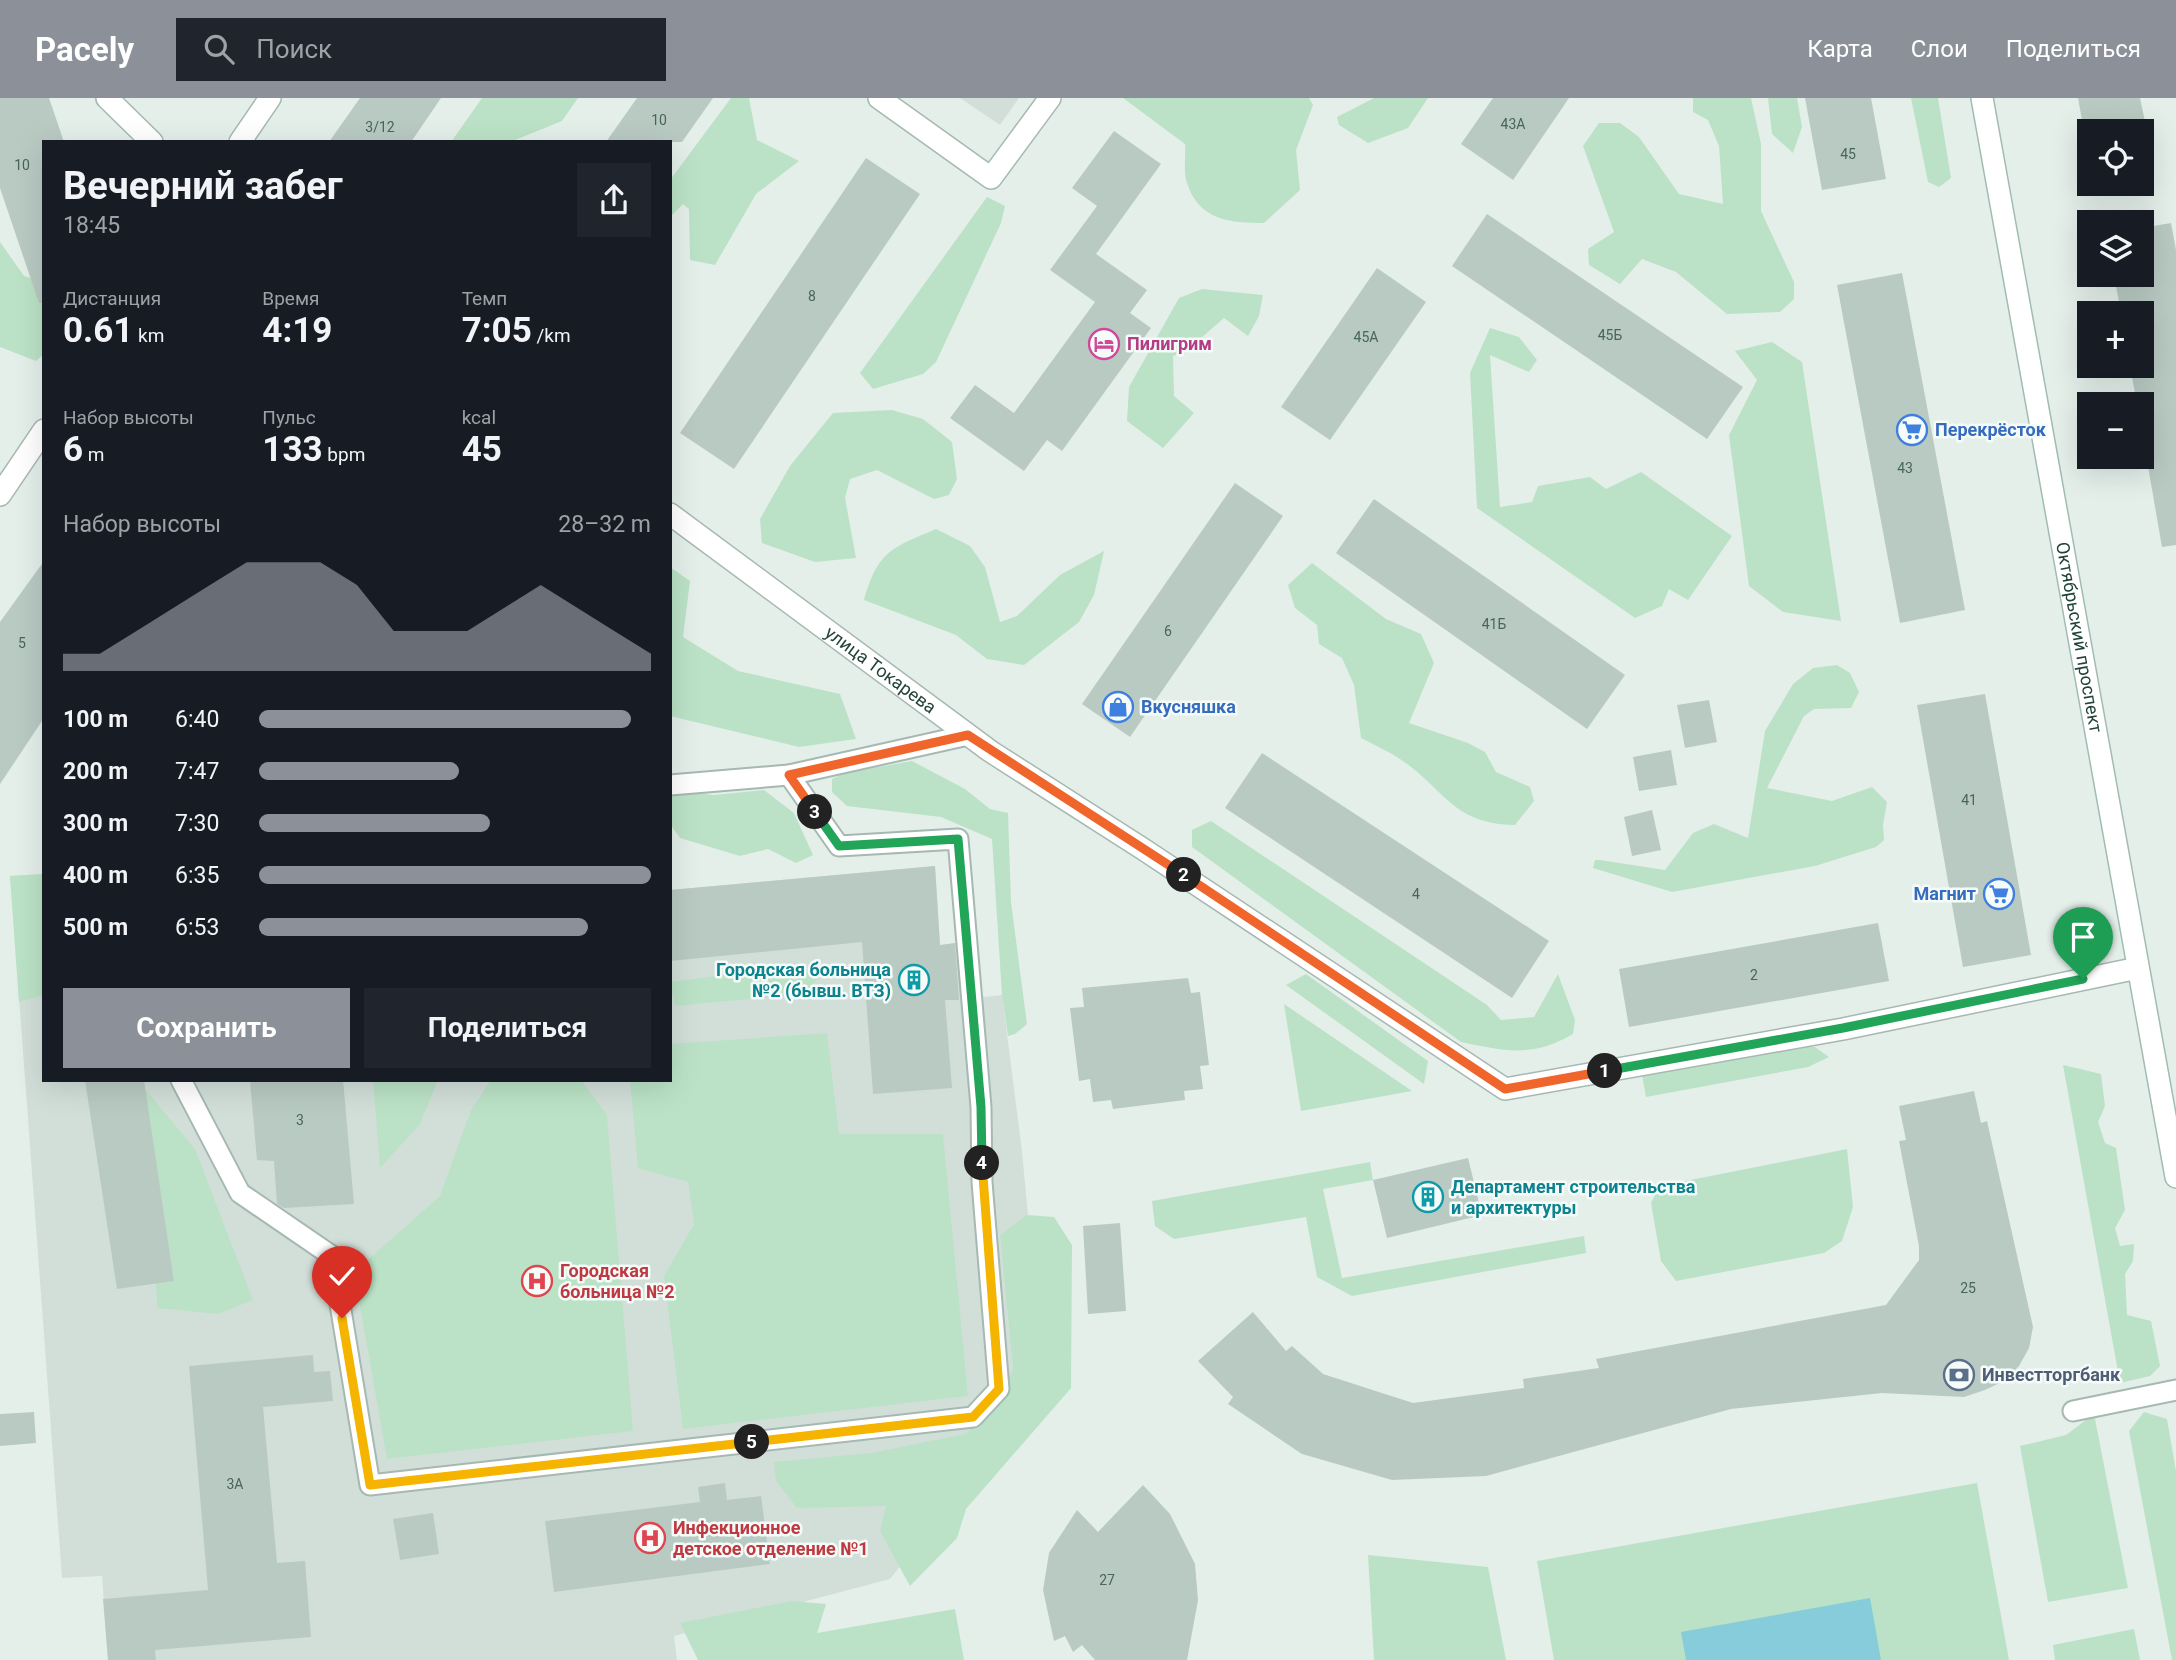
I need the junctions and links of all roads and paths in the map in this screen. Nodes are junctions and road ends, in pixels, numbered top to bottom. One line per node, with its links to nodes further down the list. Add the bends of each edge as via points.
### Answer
1 (107, 98): 6 (street)
2 (270, 98): 7 (street)
3 (879, 98): 4 (street, via 991,178)
4 (1050, 98)
5 (1982, 98): 14 (street, Октябрьский проспект)
6 (150, 140)
7 (241, 140)
8 (42, 433): 9 (street)
9 (0, 495)
10 (672, 515): 11 (street, улица Токарева)
11 (968, 735): 12 (lane); 14 (street, улица Токарева, via 1505,1089 1843,1028)
12 (789, 775): 13 (lane); 15 (lane, via 839,846 958,839 999,1389 973,1417 370,1485 332,1256 240,1193)
13 (672, 785)
14 (2138, 968): 16 (street, Октябрьский проспект)
15 (182, 1082)
16 (2168, 1087): 17 (street, Октябрьский проспект)
17 (2176, 1177)
18 (2176, 1390): 19 (lane)
19 (2073, 1411)

